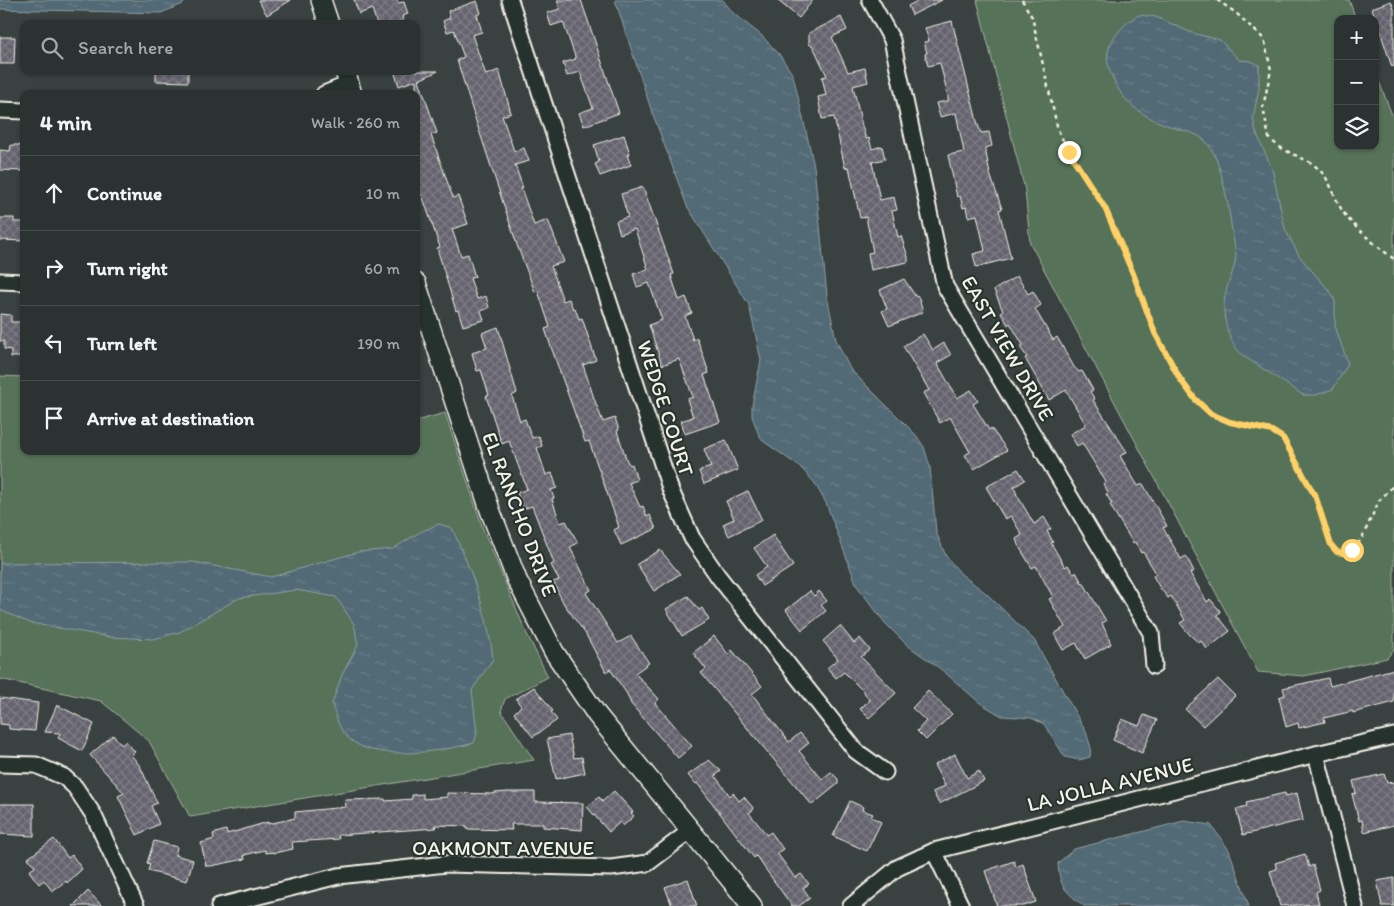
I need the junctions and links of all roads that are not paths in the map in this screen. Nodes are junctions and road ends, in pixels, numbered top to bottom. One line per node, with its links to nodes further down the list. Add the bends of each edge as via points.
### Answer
1 (320, 0): 4 (street)
2 (510, 0): 16 (street, WEDGE COURT, via 671,491 692,538 718,576 856,751)
3 (870, 0): 12 (street, EAST VIEW DRIVE, via 892,40 945,286 1151,633)
4 (327, 20)
5 (349, 83): 6 (street)
6 (333, 90)
7 (0, 110): 8 (street)
8 (20, 111)
9 (0, 281): 10 (street)
10 (20, 282)
11 (420, 295): 17 (street, EL RANCHO DRIVE, via 490,510 517,580 559,659 598,715)
12 (1154, 666)
13 (1394, 736): 14 (street, LA JOLLA AVENUE)
14 (1316, 754): 18 (street, LA JOLLA AVENUE); 24 (street)
15 (0, 764): 19 (street, via 36,765 64,777 75,786 93,814)
16 (885, 772)
17 (690, 831): 20 (street, OAKMONT AVENUE, via 648,864 611,868 446,864 338,876); 21 (street, EL RANCHO DRIVE)
18 (934, 851): 22 (street, LA JOLLA AVENUE, via 898,868); 23 (street)
19 (136, 906)
20 (219, 906)
21 (752, 906)
22 (851, 906)
23 (962, 906)
24 (1355, 906)

